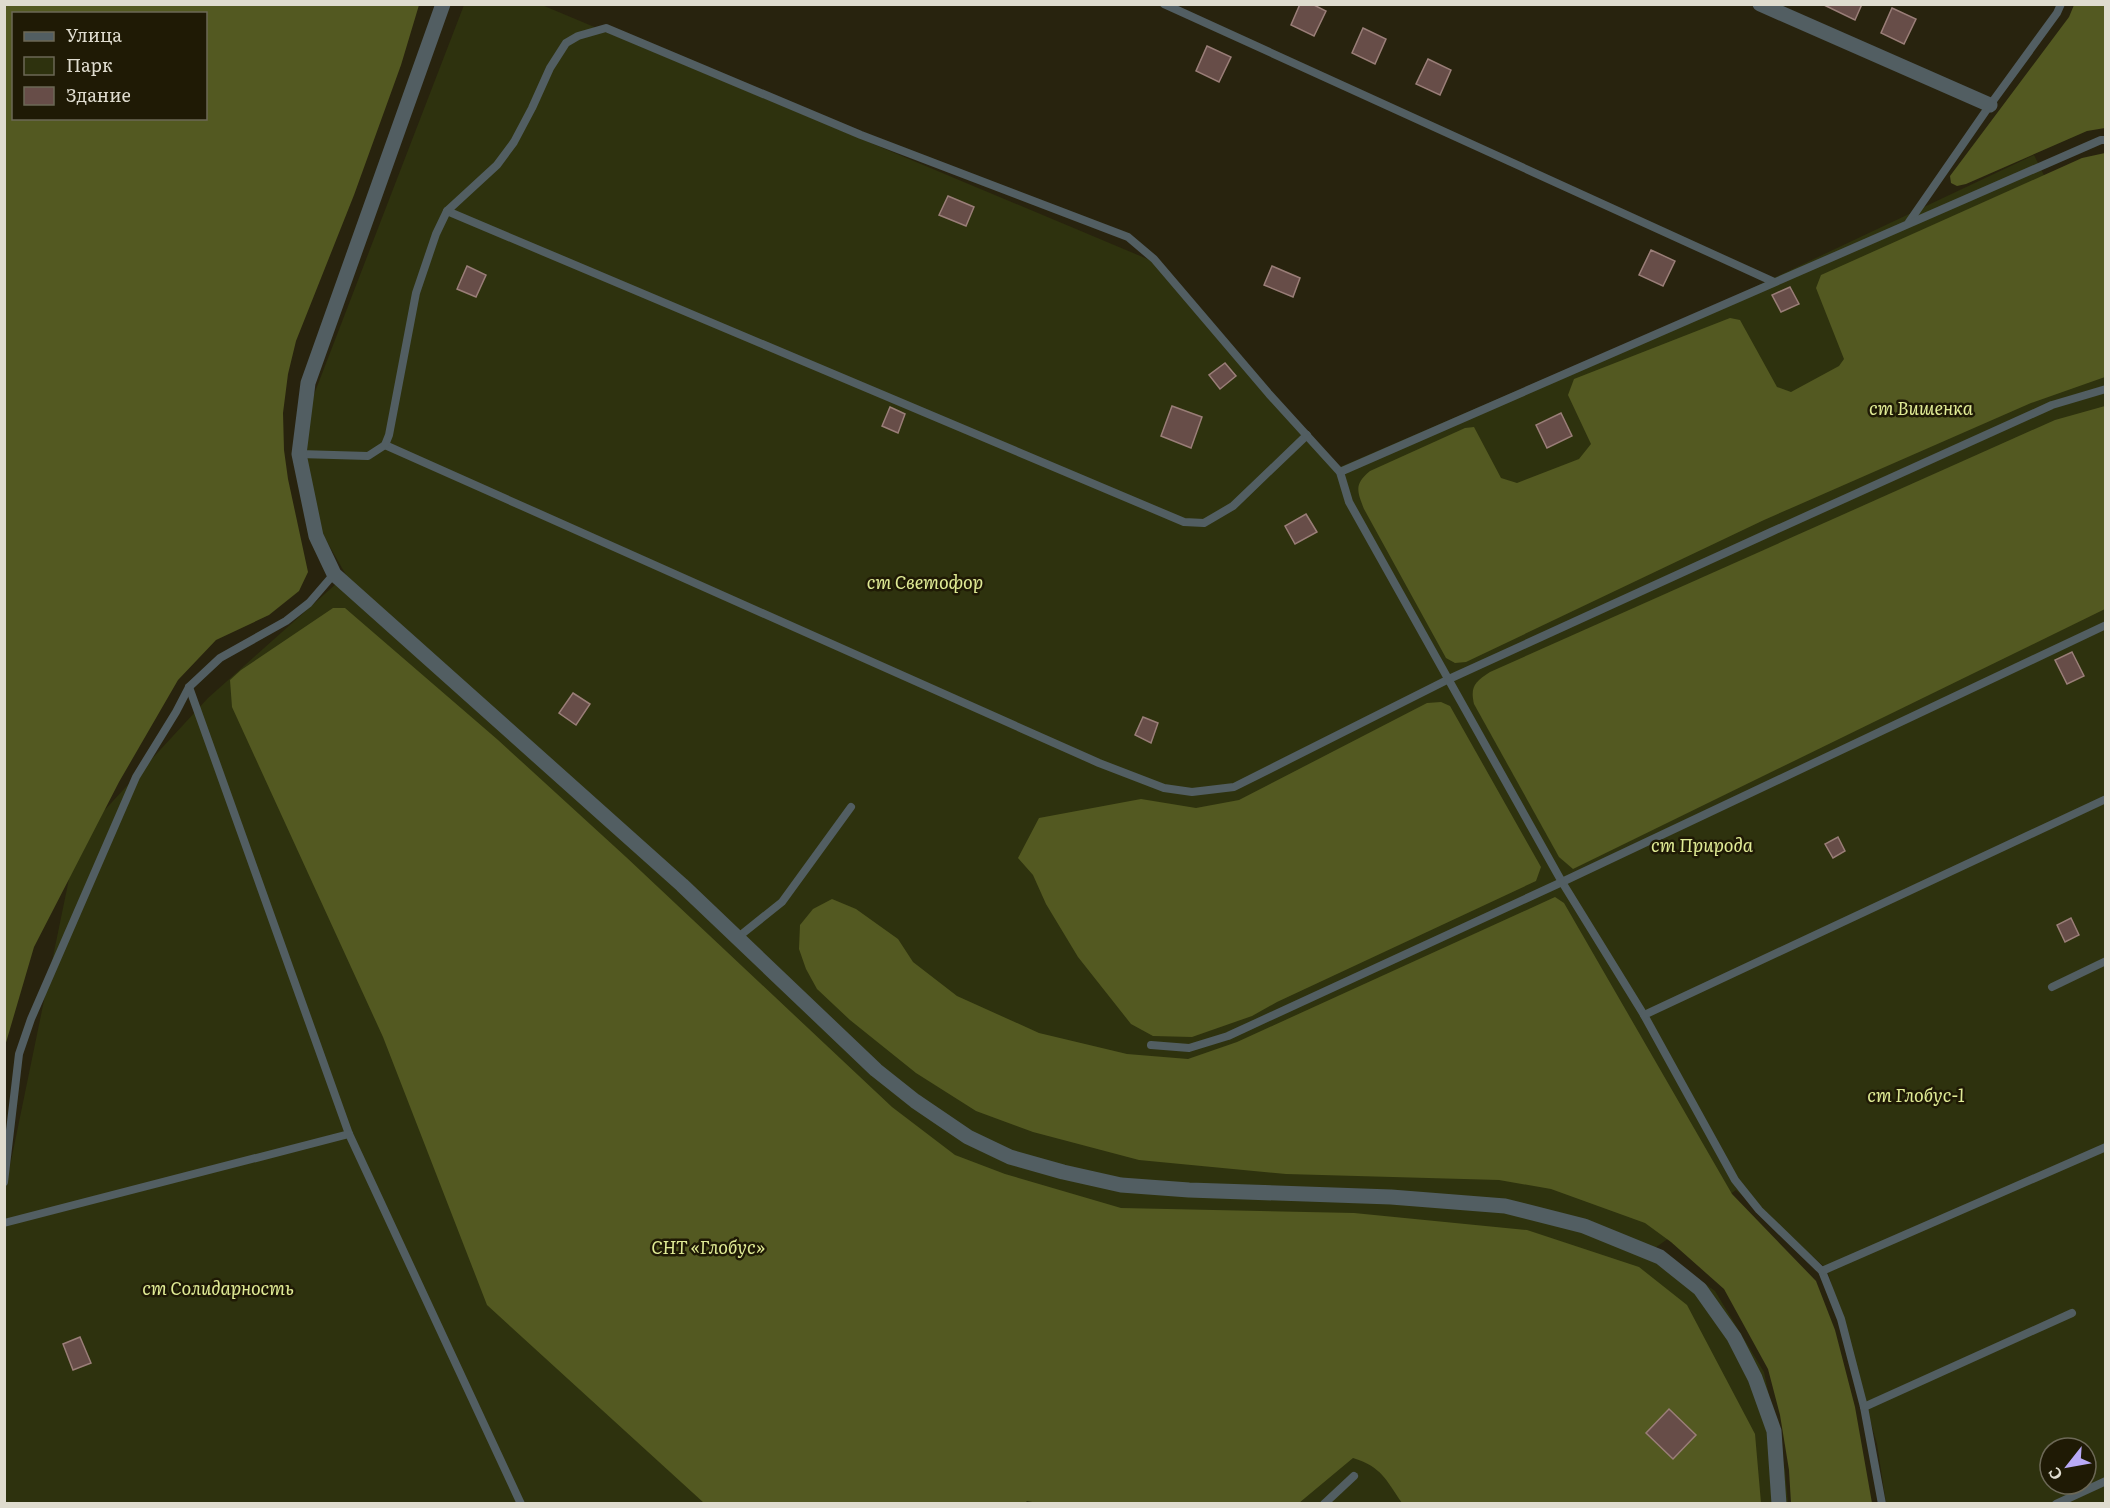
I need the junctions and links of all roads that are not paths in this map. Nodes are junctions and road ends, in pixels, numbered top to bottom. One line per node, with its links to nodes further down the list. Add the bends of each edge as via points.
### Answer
1 (443, 4): 13 (street, via 308,383)
2 (1164, 4): 9 (lane)
3 (1760, 4): 5 (street)
4 (2061, 4): 5 (lane)
5 (1990, 105): 8 (lane)
6 (2106, 140): 8 (lane)
7 (447, 212): 11 (lane, via 1184,522 1204,523 1233,506); 11 (lane, via 503,158 566,43 606,28 861,135 1128,237 1154,259); 12 (lane, via 416,293)
8 (1909, 222): 9 (lane)
9 (1774, 282): 14 (lane)
10 (2106, 389): 17 (lane, via 2052,405)
11 (1307, 435): 14 (lane)
12 (385, 445): 13 (lane, via 368,456); 17 (lane, via 1099,763 1164,788 1192,792 1234,788)
13 (299, 454): 15 (street, via 316,536)
14 (1340, 472): 17 (lane, via 1349,502)
15 (334, 574): 18 (lane, via 309,603 286,621 220,658); 22 (street)
16 (2106, 625): 21 (lane)
17 (1449, 679): 21 (lane)
18 (189, 687): 27 (lane); 29 (lane, via 136,777 32,1019 19,1054)
19 (2106, 799): 25 (lane)
20 (852, 807): 22 (lane, via 782,902)
21 (1562, 882): 25 (lane); 26 (lane, via 1228,1036 1189,1048)
22 (737, 938): 38 (street, via 876,1070 968,1137 1010,1157 1121,1185 1505,1206 1584,1226 1660,1257 1700,1289 1734,1337 1755,1378 1774,1431)
23 (2106, 961): 24 (lane)
24 (2052, 987)
25 (1644, 1015): 31 (lane, via 1735,1180 1759,1210)
26 (1151, 1045)
27 (349, 1134): 30 (lane); 36 (lane)
28 (2106, 1147): 31 (lane)
29 (4, 1182)
30 (4, 1223)
31 (1822, 1271): 33 (lane, via 1841,1319)
32 (2072, 1313): 33 (lane)
33 (1864, 1407): 39 (lane)
34 (1354, 1476): 37 (lane)
35 (2106, 1481): 40 (lane)
36 (521, 1503)
37 (1324, 1503)
38 (1779, 1503)
39 (1882, 1503)
40 (2056, 1503)

